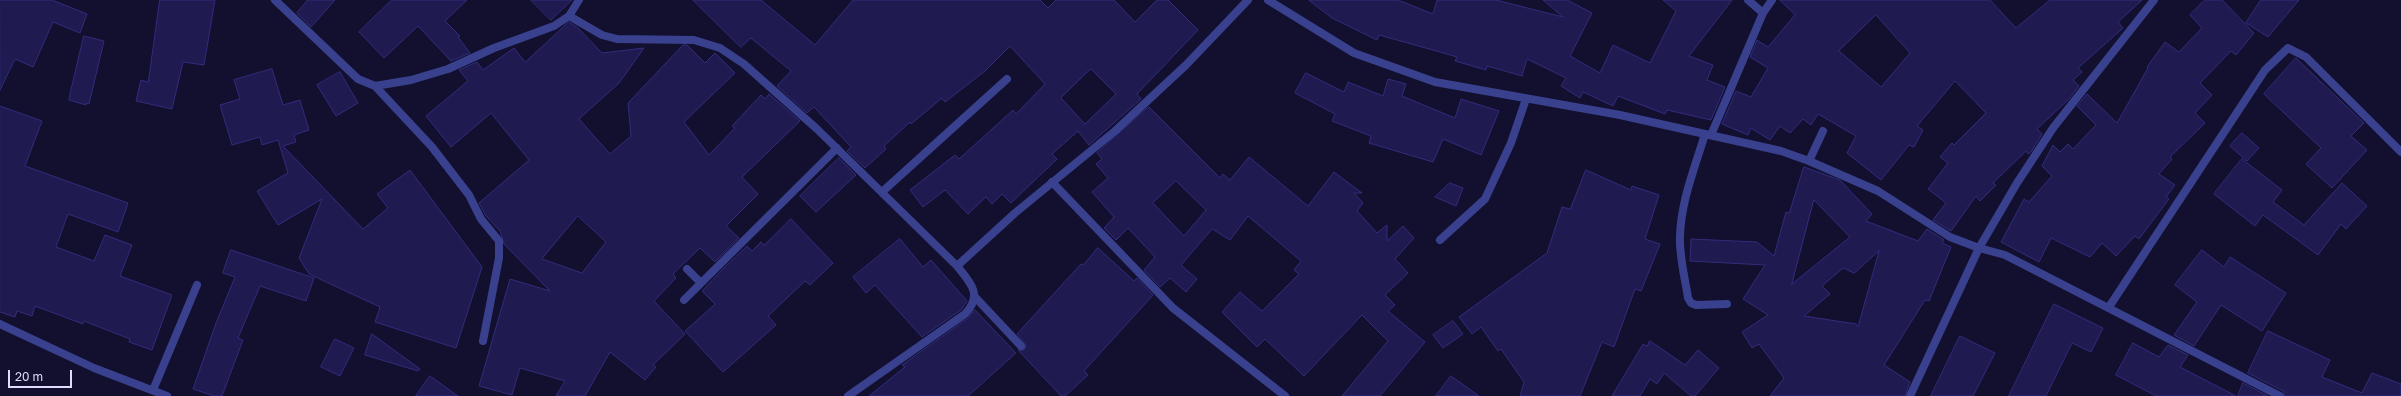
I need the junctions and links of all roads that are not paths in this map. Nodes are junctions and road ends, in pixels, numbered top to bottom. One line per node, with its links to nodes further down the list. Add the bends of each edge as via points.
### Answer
1 (275, 0): 11 (street, via 358,79)
2 (579, 0): 9 (street)
3 (1248, 0): 18 (street, via 1186,65 1120,126)
4 (1268, 0): 12 (street, via 1331,41 1402,72 1435,82)
5 (1748, 0): 8 (street)
6 (1772, 0): 8 (street)
7 (2154, 0): 21 (street, via 2053,128)
8 (1763, 13): 14 (street)
9 (569, 16): 11 (street, via 554,26 494,48 448,69 411,80); 15 (street, via 602,35 617,39 694,40 720,48 744,64)
10 (1007, 79): 19 (street)
11 (375, 86): 31 (street, via 432,147 469,195 481,219 499,241 499,258)
12 (1526, 99): 14 (street, via 1620,115); 20 (street, via 1512,143 1485,199)
13 (1823, 131): 17 (street)
14 (1708, 135): 17 (street, via 1781,151); 28 (street, via 1683,212 1681,252 1691,303)
15 (837, 148): 19 (street); 24 (street)
16 (2401, 152): 29 (street, via 2306,57 2288,48 2265,70)
17 (1809, 161): 21 (street, via 1878,191 1936,230)
18 (1052, 182): 22 (street); 36 (street, via 1172,308)
19 (882, 192): 22 (street)
20 (1440, 240)
21 (1979, 248): 29 (street, via 2005,255); 37 (street)
22 (957, 266): 26 (street, via 970,281)
23 (687, 269): 24 (street)
24 (701, 283): 27 (street)
25 (197, 285): 33 (street)
26 (975, 297): 32 (street); 35 (street, via 965,314)
27 (684, 300)
28 (1727, 304)
29 (2109, 308): 38 (street)
30 (0, 324): 33 (street, via 94,368)
31 (483, 341)
32 (1021, 346)
33 (153, 390): 34 (street)
34 (167, 396)
35 (848, 396)
36 (1285, 396)
37 (1910, 396)
38 (2280, 396)

